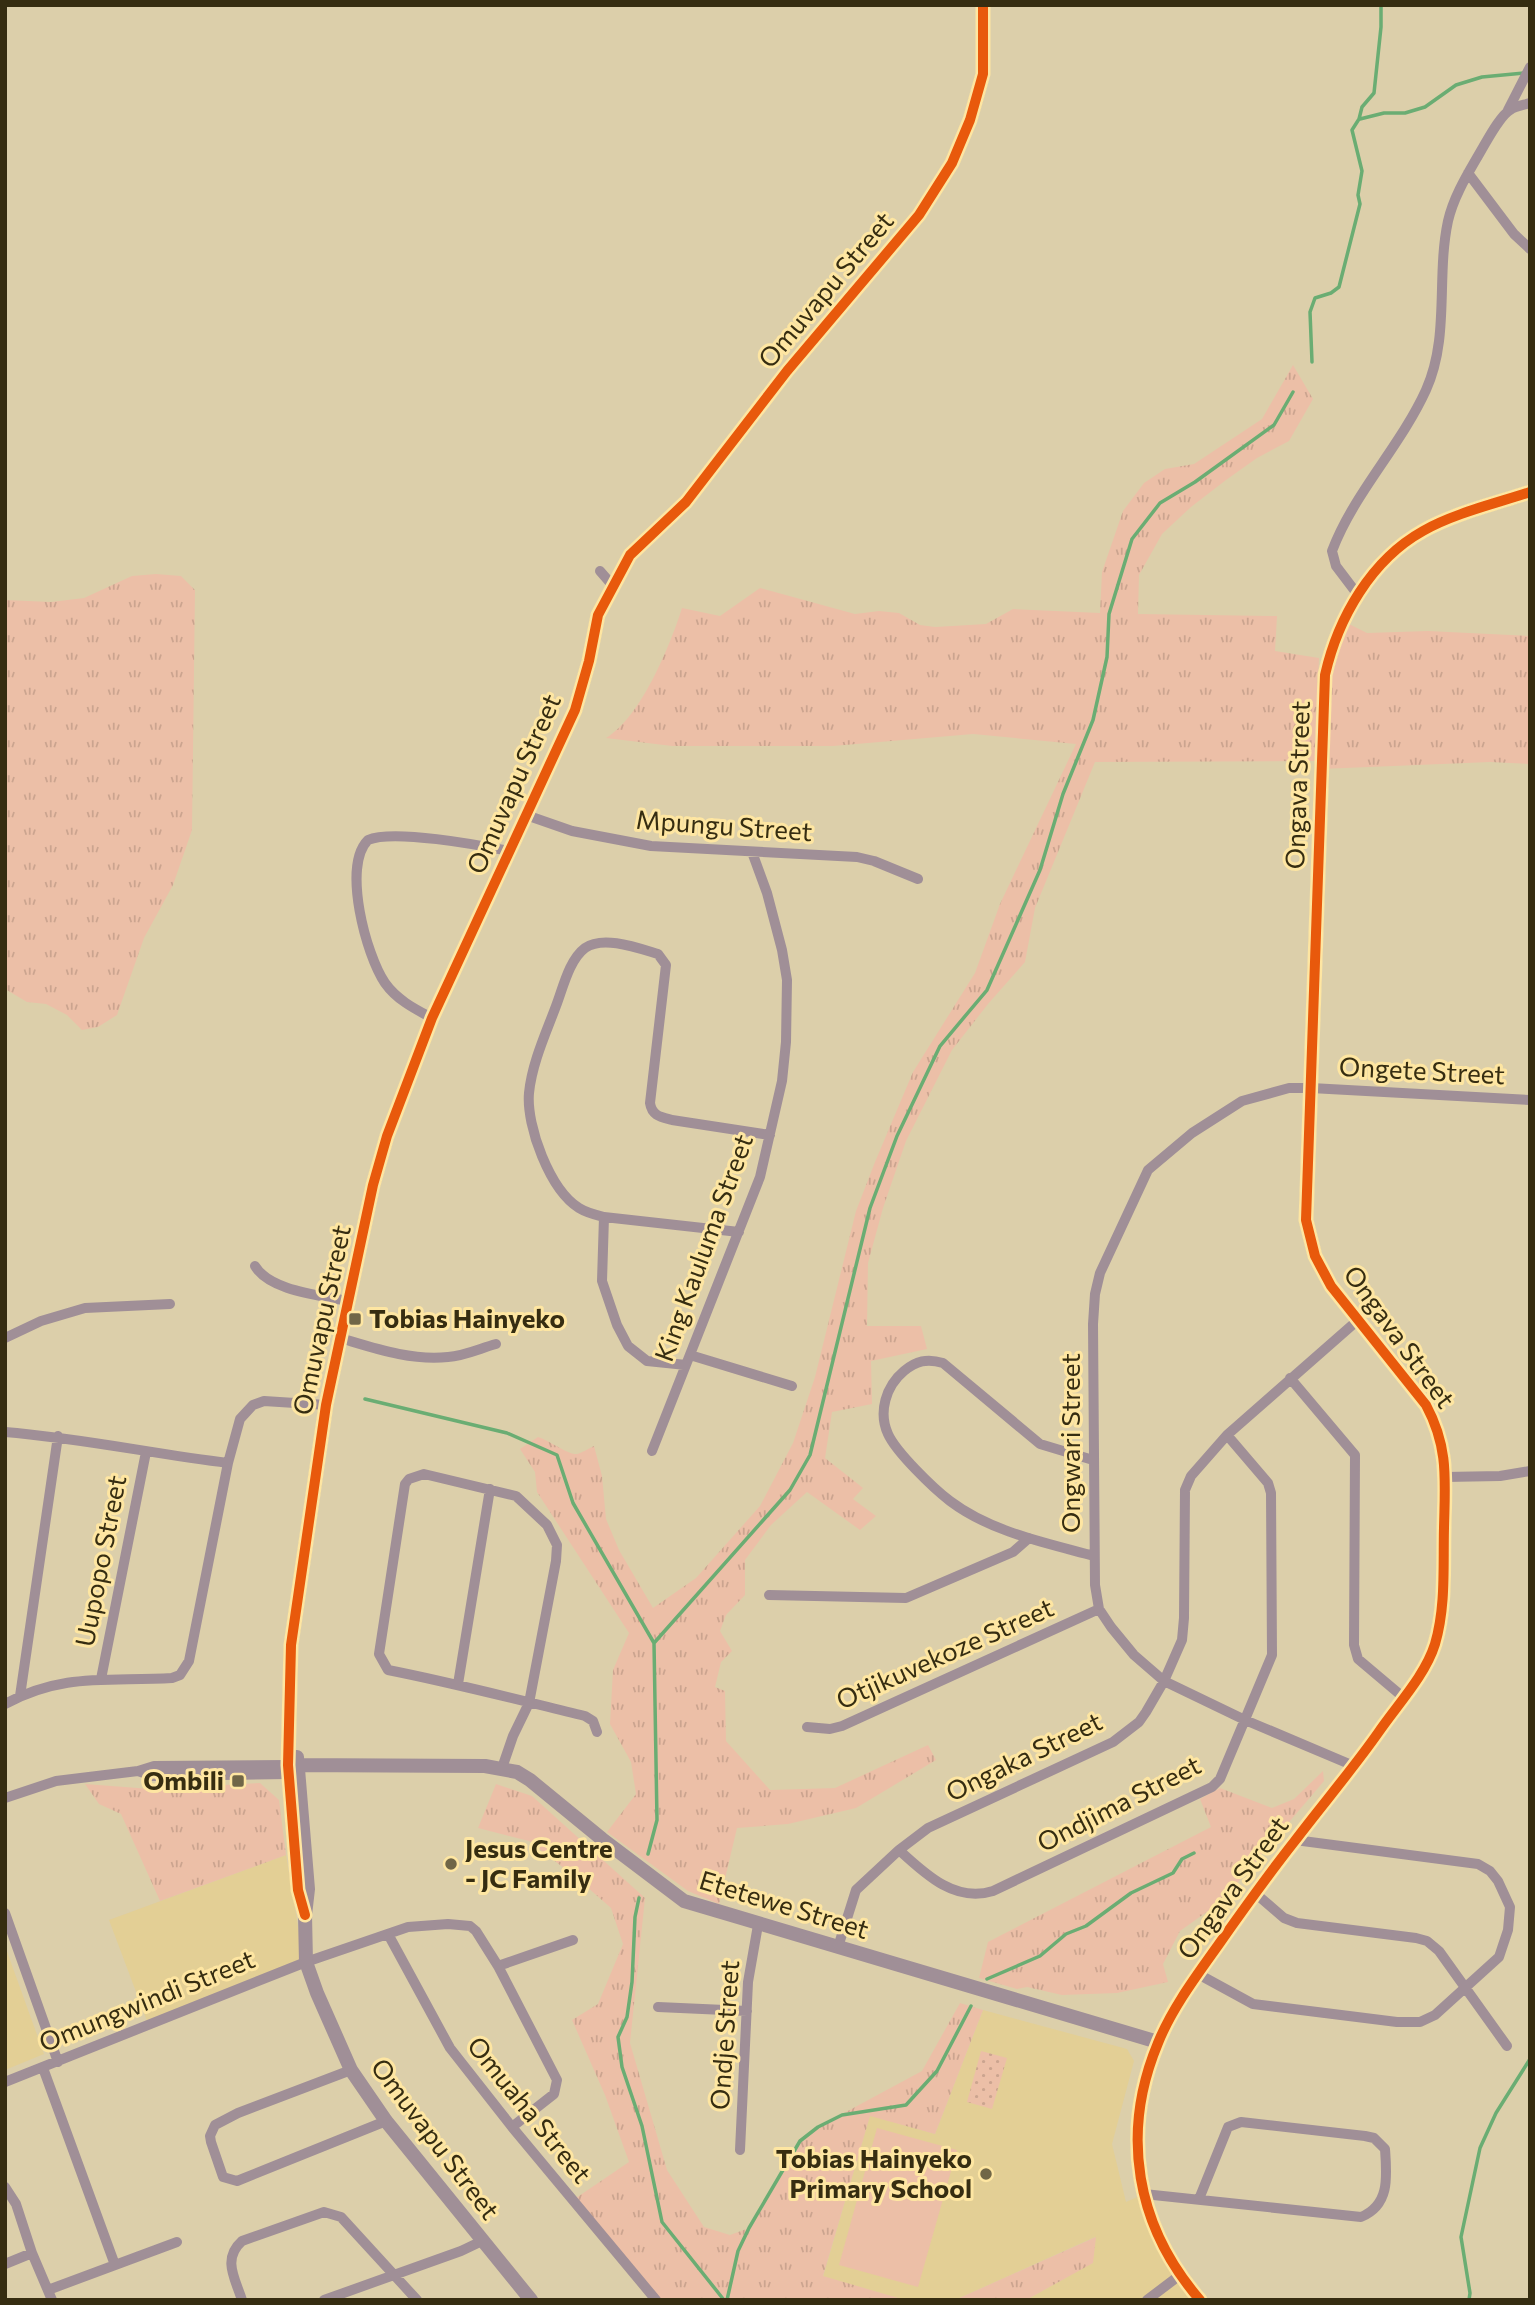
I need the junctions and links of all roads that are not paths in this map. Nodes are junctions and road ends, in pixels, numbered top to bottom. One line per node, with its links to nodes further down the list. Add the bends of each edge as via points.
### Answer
1 (983, 5): 9 (street, Omuvapu Street, via 983,74 970,120 952,163 919,215 787,371 686,502 630,555)
2 (1530, 67): 4 (street)
3 (1530, 103): 4 (street)
4 (1508, 110): 5 (street)
5 (1468, 173): 6 (street); 10 (street, via 1448,221 1441,318 1427,388 1332,551 1336,566)
6 (1530, 249)
7 (1530, 492): 10 (street, Ongava Street, via 1425,529 1386,559)
8 (600, 572): 9 (street)
9 (613, 586): 11 (street, Omuvapu Street, via 598,615 575,710)
10 (1358, 595): 16 (street, Ongava Street, via 1338,632 1324,684)
11 (526, 815): 12 (street, Omuvapu Street); 13 (street, Mpungu Street, via 611,840)
12 (509, 851): 15 (street, Omuvapu Street); 15 (street, via 389,836 368,840 360,852 358,911 366,943 385,983 404,1003)
13 (752, 852): 14 (street, Mpungu Street, via 857,857); 18 (street, King Kauluma Street, via 770,904 787,980 782,1081)
14 (918, 879)
15 (432, 1018): 22 (street, Omuvapu Street, via 387,1136)
16 (1311, 1088): 17 (street, Ongete Street); 24 (street, Ongava Street, via 1306,1220 1315,1256); 37 (street, Ongwari Street, via 1242,1101 1192,1133 1148,1170 1094,1294)
17 (1530, 1100)
18 (770, 1135): 19 (street, via 672,1120 651,1110 666,965 658,954 622,944 598,943 585,948 566,980 538,1055 529,1093 530,1112 542,1155 569,1200); 20 (street, King Kauluma Street)
19 (604, 1217): 20 (street); 28 (street, via 602,1282 628,1346 647,1361)
20 (739, 1232): 28 (street, King Kauluma Street)
21 (255, 1266): 22 (street, via 270,1281)
22 (347, 1301): 26 (street, Omuvapu Street)
23 (170, 1304): 25 (street, via 85,1308)
24 (1358, 1320): 29 (street, Ongaka Street); 40 (street, Ongava Street, via 1426,1405 1444,1448)
25 (5, 1338)
26 (340, 1338): 27 (street, via 423,1357 449,1357); 31 (street, Omuvapu Street)
27 (496, 1344)
28 (688, 1360): 30 (street); 35 (street, King Kauluma Street)
29 (1290, 1378): 33 (street, Ongaka Street); 50 (street, via 1355,1455 1354,1645 1358,1659)
30 (792, 1386)
31 (326, 1405): 38 (street, via 274,1401 253,1405 240,1419); 58 (street, Omuvapu Street, via 291,1645)
32 (5, 1432): 34 (street)
33 (1227, 1435): 47 (street, Ongaka Street, via 1191,1476 1185,1490 1182,1640); 53 (street, Ondjima Street, via 1268,1483 1273,1503 1272,1655)
34 (58, 1436): 36 (street); 49 (street)
35 (652, 1451)
36 (145, 1452): 38 (street); 46 (street, Uupopo Street)
37 (1093, 1460): 42 (street, via 1031,1438 943,1363 914,1363 889,1387 886,1430 891,1441 951,1502); 43 (street, Ongwari Street)
38 (228, 1463): 46 (street, via 189,1661 180,1675 172,1678)
39 (1530, 1471): 40 (street)
40 (1445, 1477): 50 (street, Ongava Street, via 1441,1612 1434,1645)
41 (490, 1489): 48 (street); 48 (street, via 424,1474 405,1484 379,1654 387,1670); 51 (street, via 516,1496 531,1508 547,1525 556,1545)
42 (1029, 1538): 43 (street); 44 (street, via 1013,1552 906,1598)
43 (1094, 1556): 45 (street, Ongwari Street)
44 (769, 1595)
45 (1099, 1609): 47 (street, Ongwari Street, via 1134,1655); 54 (street, Otjikuvekoze Street, via 842,1726)
46 (101, 1679): 49 (street, via 43,1687)
47 (1164, 1681): 53 (street, Ongwari Street); 61 (street, Ongaka Street, via 1139,1722 1113,1742 928,1828)
48 (458, 1684): 51 (street)
49 (20, 1696): 52 (street)
50 (1403, 1697): 56 (street, Ongava Street)
51 (529, 1703): 55 (street, via 585,1716); 57 (street)
52 (5, 1704)
53 (1245, 1720): 56 (street, Ongwari Street); 61 (street, Ondjima Street, via 1220,1779 1212,1787 993,1891 982,1895 949,1888 928,1877)
54 (807, 1727)
55 (597, 1732)
56 (1354, 1766): 60 (street, Ongava Street)
57 (502, 1768): 58 (street, Etetewe Street); 64 (street, Etetewe Street, via 530,1780 684,1901)
58 (293, 1769): 59 (street, Etetewe Street, via 152,1776 138,1771 56,1781); 68 (street, Omuvapu Street, via 308,1889)
59 (5, 1798)
60 (1295, 1840): 62 (street, Ongava Street); 71 (street, via 1467,1861 1490,1871 1508,1900 1508,1930 1499,1957)
61 (899, 1850): 67 (street, Ongaka Street, via 856,1890)
62 (1255, 1893): 70 (street, Ongava Street); 71 (street, via 1297,1923 1427,1941)
63 (5, 1913): 76 (street)
64 (758, 1925): 67 (street, Etetewe Street); 73 (street, Ondje Street)
65 (388, 1934): 68 (street, Omungwindi Street); 69 (street, Omungwindi Street, via 427,1924 470,1926); 81 (street, Omuaha Street, via 450,2048)
66 (573, 1940): 69 (street)
67 (838, 1947): 74 (street, Etetewe Street)
68 (306, 1962): 76 (street, Omungwindi Street); 78 (street, Omuvapu Street)
69 (498, 1966): 81 (street, via 556,2080 554,2094)
70 (1198, 1974): 71 (street, via 1253,2004 1396,2022 1425,2021); 74 (street, Ongava Street)
71 (1466, 1986): 75 (street)
72 (658, 2007): 73 (street)
73 (747, 2011): 82 (street, Ondje Street)
74 (1158, 2042): 84 (street, Ongava Street, via 1138,2113)
75 (1507, 2046)
76 (58, 2062): 77 (street, Omungwindi Street)
77 (43, 2068): 79 (street, Omungwindi Street); 90 (street)
78 (351, 2070): 80 (street, Omuvapu Street); 80 (street, via 215,2125 210,2136 223,2177 237,2181)
79 (5, 2082)
80 (386, 2121): 86 (street, Omuvapu Street)
81 (512, 2127): 98 (street, Omuaha Street)
82 (740, 2150)
83 (5, 2187): 88 (street, via 16,2204)
84 (1144, 2194): 85 (street); 92 (street, Ongava Street, via 1160,2241)
85 (1199, 2199): 85 (street, via 1361,2217 1381,2201 1385,2149 1374,2138 1364,2136 1234,2123 1228,2127)
86 (482, 2241): 91 (street); 97 (street, Omuvapu Street)
87 (177, 2242): 90 (street)
88 (32, 2253): 89 (street); 93 (street)
89 (5, 2264)
90 (115, 2265): 93 (street)
91 (394, 2274): 94 (street, via 341,2217 324,2212 242,2241 234,2248 230,2259); 95 (street); 96 (street)
92 (1180, 2275): 99 (street); 100 (street, Ongava Street)
93 (50, 2295)
94 (242, 2300)
95 (324, 2300)
96 (417, 2300)
97 (531, 2300)
98 (656, 2300)
99 (1147, 2300)
100 (1200, 2300)

